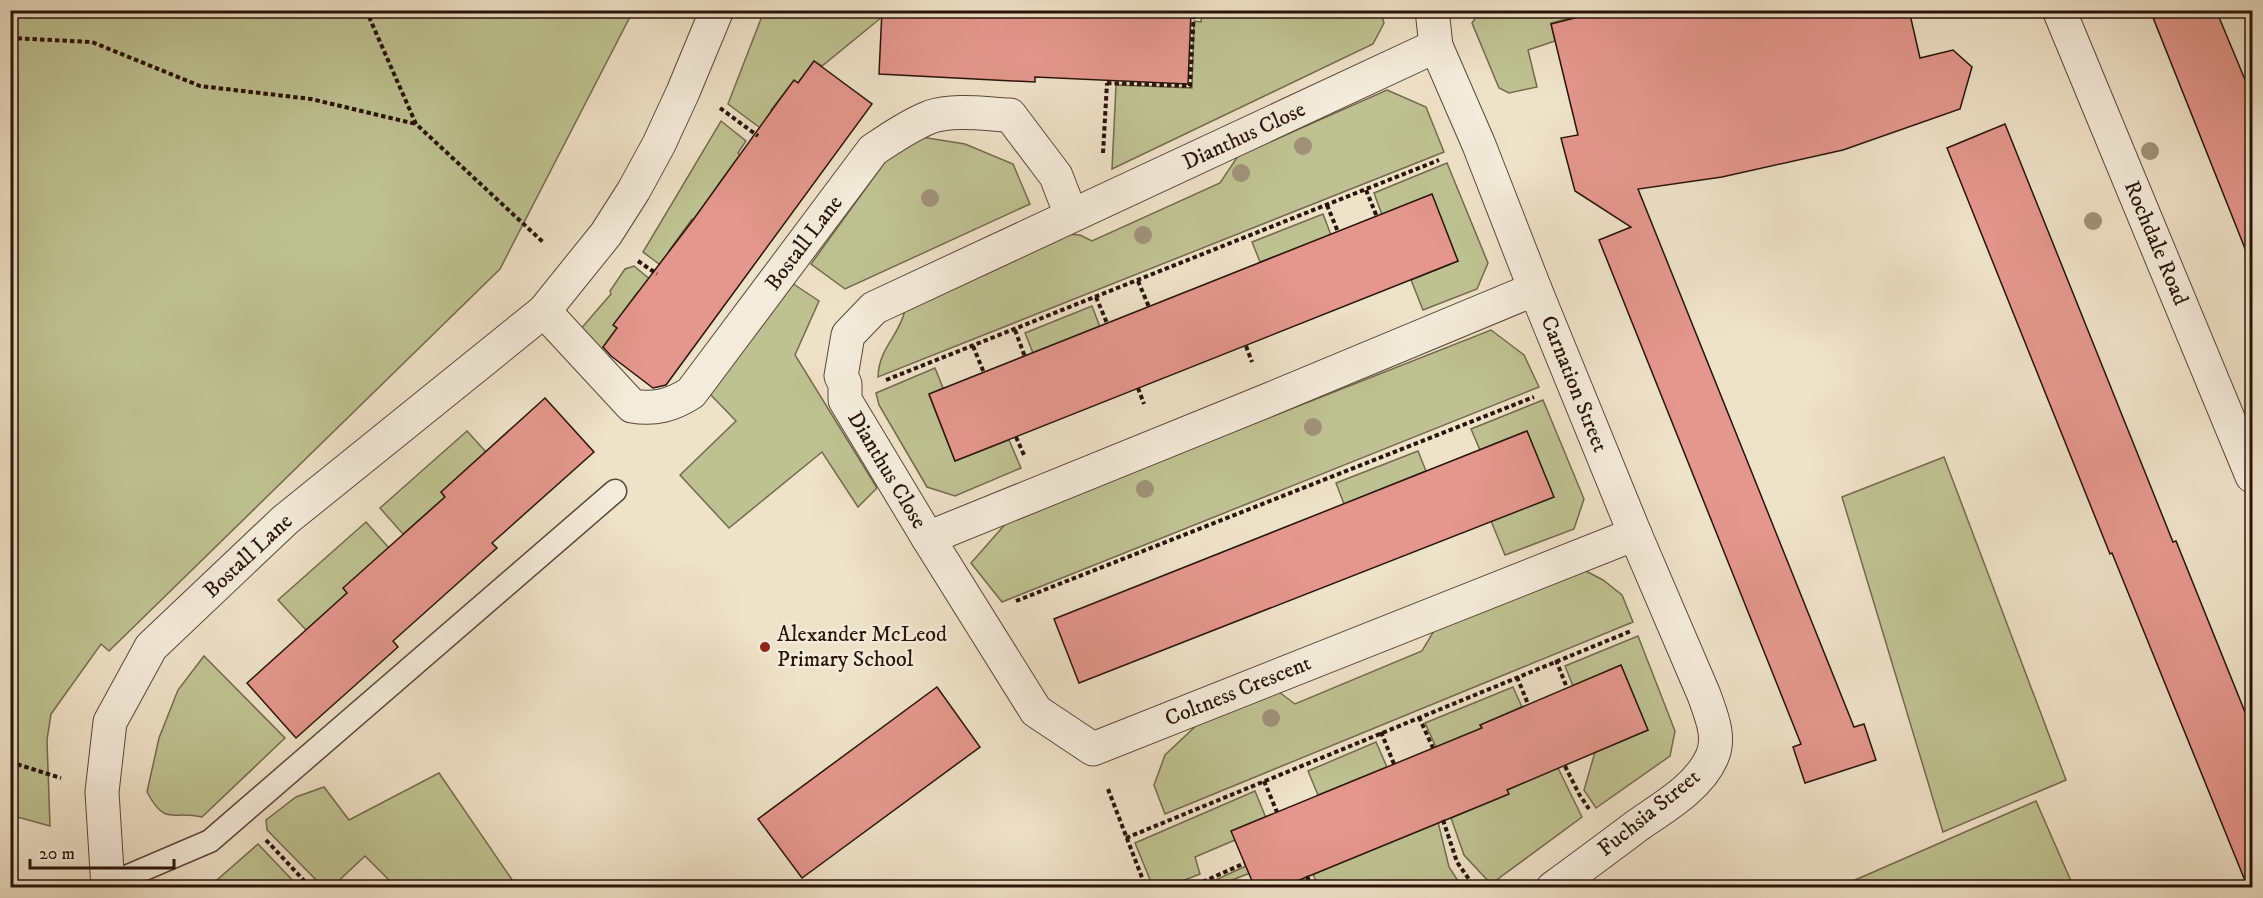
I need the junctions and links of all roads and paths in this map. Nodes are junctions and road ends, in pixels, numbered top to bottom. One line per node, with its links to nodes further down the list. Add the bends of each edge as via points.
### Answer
1 (366, 10): 9 (path)
2 (717, 10): 18 (street, Bostall Lane, via 659,144 620,213)
3 (1194, 10): 14 (path, via 1190,86 1107,82)
4 (1432, 10): 7 (street, Carnation Street)
5 (2059, 10): 32 (street, Rochdale Road)
6 (10, 38): 9 (path, via 92,42 200,86 311,99)
7 (1436, 46): 11 (street, Carnation Street); 14 (street, Dianthus Close)
8 (735, 118): 10 (path)
9 (416, 124): 18 (path)
10 (758, 136)
11 (1479, 144): 12 (path); 21 (street, Carnation Street)
12 (1366, 189): 13 (path); 15 (path)
13 (1327, 205): 16 (path); 20 (path)
14 (1085, 209): 24 (street, Bostall Lane, via 1010,115 956,113 932,117 873,150 691,393 678,402 647,409 632,406); 31 (street, Dianthus Close, via 874,308 848,335 841,376)
15 (1377, 217)
16 (1338, 232)
17 (632, 257): 19 (path)
18 (575, 272): 24 (street, Bostall Lane)
19 (657, 274)
20 (1138, 281): 22 (path); 23 (path)
21 (1535, 289): 30 (street, Carnation Street); 35 (street, Dianthus Close)
22 (1096, 297): 25 (path); 26 (path)
23 (1149, 307)
24 (544, 311): 51 (street, Bostall Lane, via 285,520 151,647 110,722)
25 (1107, 323)
26 (1014, 330): 27 (path); 28 (path)
27 (973, 346): 29 (path); 31 (path)
28 (1025, 357)
29 (984, 373)
30 (1574, 382): 34 (street, Carnation Street); 37 (path)
31 (845, 400): 35 (street, Dianthus Close)
32 (2253, 476)
33 (615, 491): 53 (lane)
34 (1635, 534): 36 (street, Carnation Street); 44 (street, Coltness Crescent)
35 (928, 538): 37 (street)
36 (1671, 615): 38 (path); 46 (street, Carnation Street, via 1714,722)
37 (977, 617): 44 (street, via 1036,711)
38 (1556, 660): 39 (path); 40 (path)
39 (1517, 677): 41 (path); 42 (path)
40 (1567, 687)
41 (1528, 705)
42 (1419, 717): 43 (path); 45 (path)
43 (1381, 732): 48 (path); 50 (path)
44 (1094, 748): 55 (path)
45 (1433, 748)
46 (1712, 758): 56 (street, Fuchsia Street, via 1688,788)
47 (10, 762): 51 (path)
48 (1394, 764)
49 (1565, 766): 56 (path)
50 (1264, 781): 52 (path); 55 (path)
51 (102, 792): 59 (street, Bostall Lane)
52 (1277, 812)
53 (240, 814): 59 (lane, via 210,841); 61 (path)
54 (1443, 820): 65 (path, via 1458,862)
55 (1126, 838): 62 (path)
56 (1613, 844): 60 (street, Fuchsia Street)
57 (1245, 863): 63 (path)
58 (1307, 876): 64 (path)
59 (107, 886)
60 (1558, 886)
61 (311, 888)
62 (1146, 888)
63 (1189, 888)
64 (1312, 888)
65 (1475, 888)

